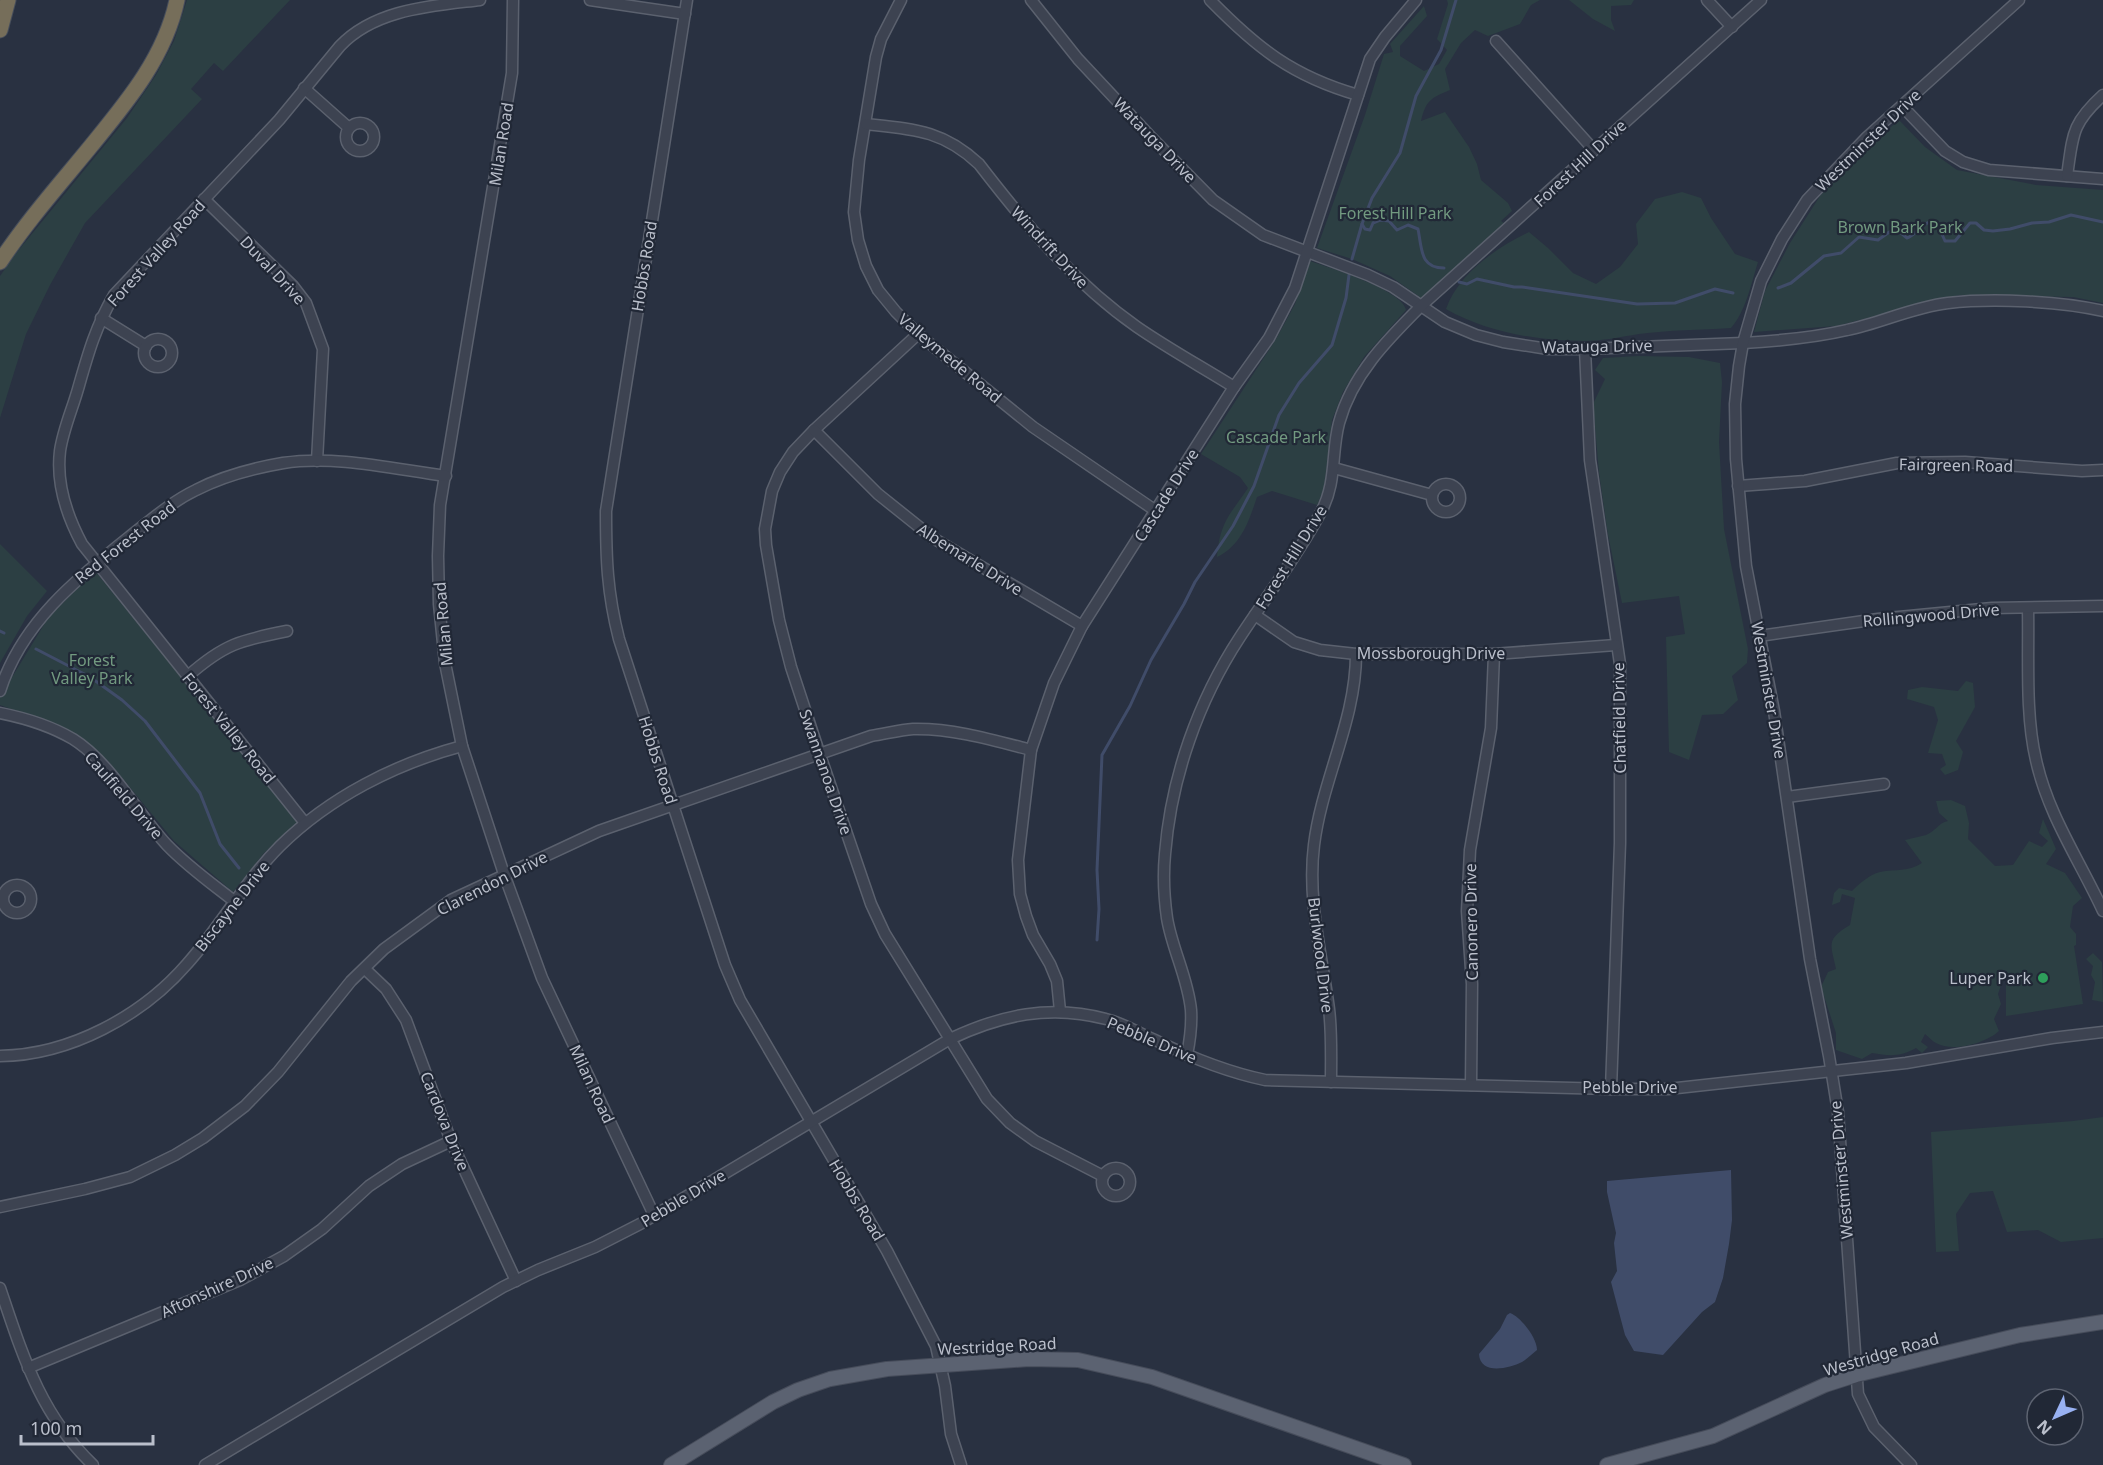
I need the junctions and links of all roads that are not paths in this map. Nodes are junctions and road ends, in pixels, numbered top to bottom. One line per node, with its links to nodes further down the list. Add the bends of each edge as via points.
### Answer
1 (8, 0): 16 (highway)
2 (177, 0): 29 (highway, via 161,47 135,90)
3 (480, 0): 18 (street, Forest Valley Road, via 392,14 364,27 347,38)
4 (513, 0): 42 (street, Milan Road, via 512,73)
5 (590, 0): 14 (street)
6 (687, 0): 14 (street, Hobbs Road)
7 (901, 0): 22 (street, Valleymede Road, via 881,39)
8 (1031, 0): 28 (street, Watauga Drive, via 1085,67 1213,200 1263,235)
9 (1210, 0): 19 (street, via 1269,54 1328,86)
10 (1416, 0): 19 (street, Cascade Drive, via 1370,59)
11 (1707, 0): 15 (street)
12 (1761, 0): 15 (street, Forest Hill Drive)
13 (2019, 0): 21 (street, Westminster Drive)
14 (685, 15): 64 (street, Hobbs Road, via 606,511 610,603)
15 (1732, 27): 24 (street, Forest Hill Drive)
16 (0, 30)
17 (1496, 41): 24 (street)
18 (304, 88): 23 (street); 27 (street, Forest Valley Road)
19 (1358, 95): 28 (street, Cascade Drive)
20 (2103, 95): 25 (street, via 2079,120)
21 (1902, 106): 25 (street, via 1945,151 1963,162 1989,170); 34 (street, Westminster Drive, via 1807,200 1761,281)
22 (866, 124): 33 (street, Valleymede Road, via 854,212 858,240 878,290); 37 (street, Windrift Drive, via 934,134 967,153 1043,244 1103,300 1162,344)
23 (349, 128)
24 (1593, 149): 30 (street, Forest Hill Drive)
25 (2067, 176): 26 (street)
26 (2103, 179)
27 (204, 199): 32 (street, Forest Valley Road, via 114,295); 39 (street, Duval Drive, via 306,303 322,349)
28 (1307, 252): 30 (street, Watauga Drive, via 1368,275); 37 (street, Cascade Drive, via 1295,288 1269,338)
29 (0, 262)
30 (1421, 306): 36 (street, Watauga Drive, via 1444,322 1476,335 1524,346); 40 (street, Forest Hill Drive, via 1385,342 1353,389 1339,424)
31 (2103, 311): 34 (street, Watauga Drive, via 2031,302 1948,303 1847,330)
32 (101, 318): 35 (street); 46 (street, Forest Valley Road, via 60,452 60,477 71,524)
33 (918, 334): 38 (street, Swannanoa Drive); 45 (street, Valleymede Road, via 1032,428)
34 (1743, 343): 36 (street, Watauga Drive); 43 (street, Westminster Drive, via 1735,404)
35 (146, 346)
36 (1585, 349): 53 (street, Chatfield Drive, via 1590,460)
37 (1234, 387): 45 (street, Cascade Drive)
38 (814, 430): 50 (street, Albemarle Drive, via 878,494 933,538); 61 (street, Swannanoa Drive, via 793,452 772,490 765,546 791,667)
39 (316, 461): 42 (street, Red Forest Road); 46 (street, Red Forest Road, via 247,471 197,489 171,503)
40 (1334, 468): 44 (street); 49 (street, Forest Hill Drive, via 1322,509)
41 (2103, 470): 43 (street, Fairgreen Road, via 1965,462 1897,463 1804,481)
42 (446, 476): 59 (street, Milan Road, via 440,515 439,604 445,663)
43 (1738, 486): 52 (street, Westminster Drive, via 1746,566)
44 (1432, 495)
45 (1156, 511): 50 (street, Cascade Drive)
46 (96, 562): 56 (street, Forest Valley Road); 57 (street, Red Forest Road, via 40,618 12,662)
47 (2103, 606): 48 (street, Rollingwood Drive)
48 (2028, 608): 52 (street, Rollingwood Drive, via 1878,619); 68 (street, via 2031,728 2036,761 2057,824)
49 (1255, 615): 54 (street, Mossborough Drive, via 1294,642); 73 (street, Forest Hill Drive, via 1216,678 1195,725 1177,781 1169,825 1164,888 1167,919 1191,1010)
50 (1082, 627): 60 (street, Cascade Drive, via 1054,683)
51 (286, 631): 56 (street, via 233,644)
52 (1760, 636): 63 (street, Westminster Drive)
53 (1616, 645): 55 (street, Mossborough Drive); 78 (street, Chatfield Drive, via 1620,664 1620,843)
54 (1356, 654): 55 (street, Mossborough Drive); 76 (street, Burlwood Drive, via 1350,705 1314,846 1313,905 1330,1012)
55 (1494, 654): 77 (street, Canonero Drive, via 1491,728 1470,860 1467,911)
56 (188, 676): 65 (street, Forest Valley Road)
57 (0, 691)
58 (0, 712): 67 (street, Caulfield Drive, via 74,740 103,767 166,844)
59 (462, 746): 65 (street, Biscayne Drive, via 379,777); 66 (street, Milan Road)
60 (1031, 750): 61 (street, Clarendon Drive, via 946,731 912,729 871,736); 70 (street, Cascade Drive, via 1018,860 1020,894 1033,935 1057,981)
61 (820, 755): 64 (street, Clarendon Drive); 72 (street, Swannanoa Drive, via 871,904 885,934)
62 (1884, 784): 63 (street)
63 (1787, 797): 75 (street, Westminster Drive, via 1810,959)
64 (672, 806): 66 (street, Clarendon Drive, via 599,831); 79 (street, Hobbs Road, via 740,1000)
65 (305, 823): 67 (street, Biscayne Drive, via 257,870)
66 (504, 874): 69 (street, Clarendon Drive, via 451,900 384,949); 83 (street, Milan Road, via 542,978)
67 (234, 901): 74 (street, Biscayne Drive, via 189,963 139,1008 80,1039 48,1050)
68 (2103, 911)
69 (365, 969): 80 (street, Cardova Drive, via 386,989 406,1020); 82 (street, Clarendon Drive, via 254,1098 203,1138 130,1178)
70 (1060, 1011): 72 (street, Pebble Drive, via 1016,1015); 73 (street, Pebble Drive, via 1107,1019)
71 (2103, 1032): 75 (street, Pebble Drive)
72 (950, 1039): 79 (street, Pebble Drive); 81 (street, Swannanoa Drive, via 987,1099 1010,1123 1051,1151)
73 (1187, 1055): 76 (street, Pebble Drive, via 1265,1080)
74 (0, 1056)
75 (1832, 1071): 78 (street, Pebble Drive, via 1668,1089); 89 (street, Westminster Drive)
76 (1331, 1082): 77 (street, Pebble Drive)
77 (1472, 1085): 78 (street, Pebble Drive)
78 (1611, 1089)
79 (811, 1122): 83 (street, Pebble Drive); 87 (street, Hobbs Road, via 887,1251 936,1346)
80 (451, 1141): 84 (street, Cardova Drive); 88 (street, Aftonshire Drive, via 402,1164 369,1186 322,1229 240,1280)
81 (1103, 1176)
82 (0, 1207)
83 (654, 1215): 84 (street, Pebble Drive, via 596,1247)
84 (516, 1281): 91 (street, Pebble Drive, via 449,1317)
85 (0, 1288): 88 (street)
86 (2103, 1322): 89 (main road, Westridge Road, via 2020,1335)
87 (941, 1365): 92 (main road, Westridge Road, via 867,1371 798,1390 758,1410); 93 (street, Hobbs Road, via 951,1434); 94 (main road, Westridge Road, via 1029,1359 1103,1365 1173,1383)
88 (28, 1368): 90 (street, via 63,1431)
89 (1856, 1375): 95 (main road, Westridge Road, via 1713,1436); 96 (street, Westminster Drive, via 1858,1394 1874,1427)
90 (93, 1465)
91 (205, 1465)
92 (671, 1465)
93 (961, 1465)
94 (1404, 1465)
95 (1607, 1465)
96 (1911, 1465)

